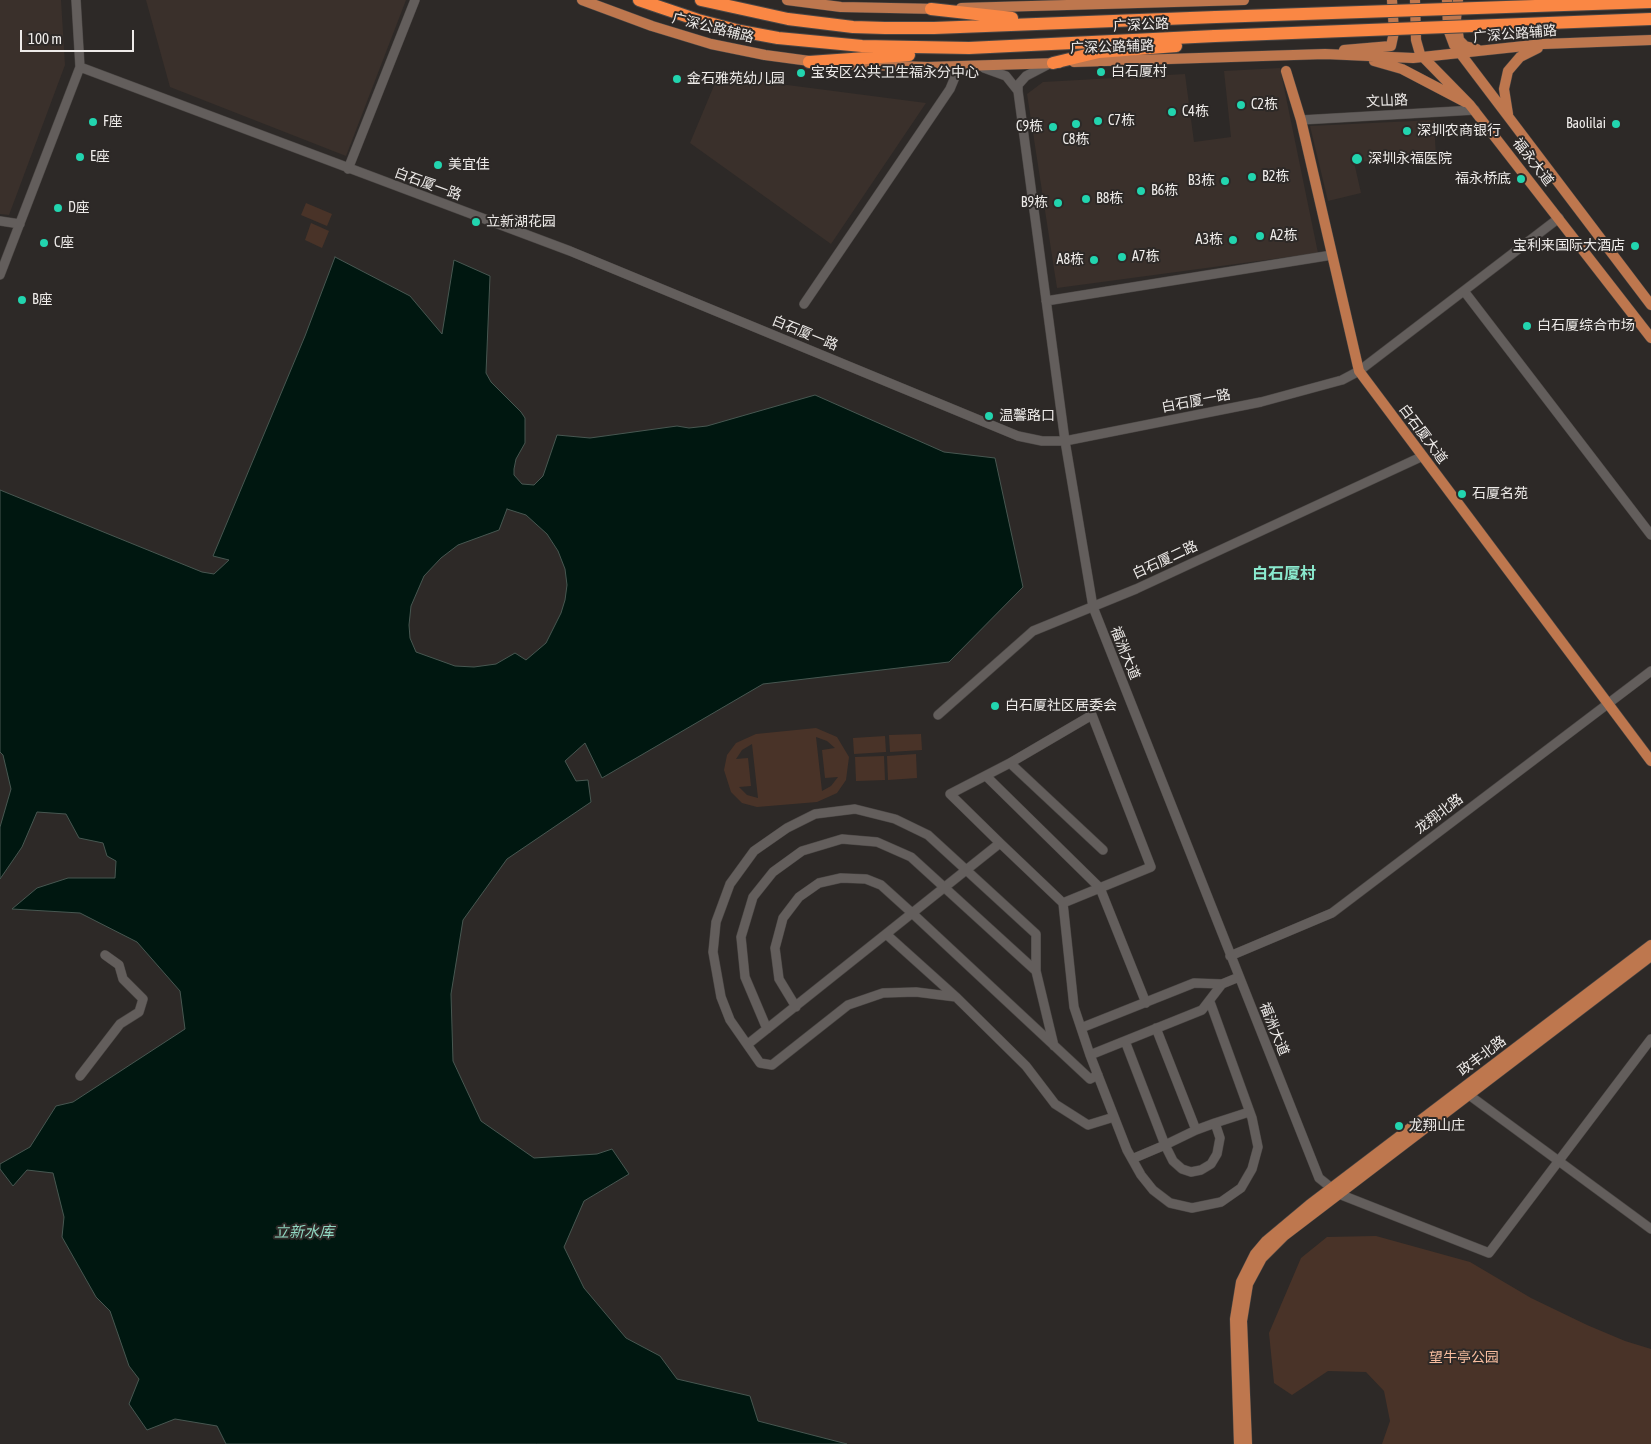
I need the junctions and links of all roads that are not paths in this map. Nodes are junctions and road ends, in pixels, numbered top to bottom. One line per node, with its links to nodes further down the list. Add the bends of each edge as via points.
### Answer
1 (76, 0): 28 (street)
2 (415, 0): 35 (street)
3 (582, 0): 25 (main road, 广深公路辅路, via 711,44)
4 (639, 0): 19 (highway, 广深公路, via 698,20 778,38 862,46)
5 (701, 0): 15 (highway, 广深公路, via 758,14 853,27 934,28)
6 (788, 0): 13 (main road, via 841,6)
7 (1244, 0): 13 (main road)
8 (1392, 0): 22 (main road, via 1394,32 1391,46)
9 (1415, 0): 24 (main road, 福永大道, via 1416,40)
10 (1447, 0): 21 (main road, 福永大道, via 1448,29)
11 (1458, 0): 20 (main road, via 1456,28 1462,44 1470,48)
12 (1651, 2): 15 (highway, 广深公路, bridge)
13 (931, 9): 15 (highway)
14 (1651, 19): 16 (highway, 广深公路, bridge)
15 (1049, 22)
16 (1215, 36): 19 (highway, 广深公路); 26 (highway, via 1177,46 1090,53)
17 (1649, 41): 18 (main road, 广深公路辅路)
18 (1563, 43): 20 (main road, 广深公路辅路); 34 (main road, via 1520,56 1508,71 1504,99)
19 (969, 48): 25 (highway)
20 (1496, 49): 21 (main road, 广深公路辅路)
21 (1460, 53): 24 (main road, 广深公路辅路); 34 (main road, 福永大道)
22 (1326, 54): 23 (main road, 广深公路辅路); 26 (main road, 广深公路辅路)
23 (1354, 55): 24 (main road, 广深公路辅路); 32 (main road, via 1402,69)
24 (1423, 57): 32 (main road, 福永大道)
25 (809, 62): 29 (main road, 广深公路辅路)
26 (1052, 63): 27 (main road, 广深公路辅路); 31 (street, via 1033,70 1018,85)
27 (974, 66): 29 (main road, 广深公路辅路); 31 (street, via 1000,72 1012,81)
28 (80, 67): 35 (street, 白石厦一路); 38 (street)
29 (954, 67): 43 (street, via 950,89)
30 (1286, 71): 33 (main road, 白石厦大道)
31 (1018, 92): 42 (street, 福洲大道)
32 (1473, 108): 33 (street, 文山路); 36 (main road, 福永大道)
33 (1301, 120): 39 (main road, 白石厦大道)
34 (1511, 122): 44 (main road, 福永大道)
35 (348, 169): 47 (street, 白石厦一路, via 570,251 1018,436)
36 (1559, 218): 41 (street, 白石厦一路); 45 (main road, 福永大道)
37 (0, 221): 38 (street)
38 (20, 224): 40 (street)
39 (1332, 255): 42 (street); 46 (main road, 白石厦大道)
40 (0, 275)
41 (1464, 291): 46 (street, 白石厦一路); 49 (street)
42 (1046, 301): 47 (street, 福洲大道)
43 (804, 304)
44 (1651, 305)
45 (1651, 338)
46 (1359, 371): 47 (street, 白石厦一路, via 1342,380 1261,402); 48 (main road, 白石厦大道)
47 (1065, 441): 50 (street, 福洲大道)
48 (1423, 456): 50 (street, 白石厦二路); 52 (main road, 白石厦大道)
49 (1651, 535)
50 (1093, 607): 53 (street, 白石厦二路, via 1033,632); 67 (street, 福洲大道)
51 (1651, 671): 52 (street, 龙翔北路)
52 (1609, 703): 54 (main road, 白石厦大道); 67 (street, 龙翔北路, via 1332,913)
53 (938, 715)
54 (1651, 761)
55 (1010, 763): 56 (street); 58 (street); 61 (street, via 1092,716 1150,867)
56 (986, 776): 57 (street, via 950,794); 61 (street)
57 (1000, 842): 59 (street); 62 (street)
58 (1103, 850)
59 (967, 869): 60 (street); 69 (street, via 1036,934); 81 (street, via 928,835 895,819 855,809 815,814 754,851 730,884 716,922 713,952 730,1020)
60 (945, 886): 63 (street); 69 (street); 78 (street, via 911,857 877,842 842,840 802,851 773,872 753,897 741,937 745,977)
61 (1100, 888): 62 (street); 74 (street)
62 (1063, 903): 76 (street, via 1074,1007)
63 (912, 913): 64 (street); 75 (street, via 881,885 866,879 841,878 819,883 799,897 783,918 775,948 779,979); 82 (street)
64 (886, 934): 72 (street); 75 (street)
65 (1651, 944): 94 (main road, 政丰北路)
66 (105, 955): 85 (street, via 119,965 123,979 143,1000 139,1012 120,1024)
67 (1230, 956): 70 (street, 福洲大道)
68 (1651, 956): 86 (main road, 政丰北路)
69 (1036, 971): 82 (street)
70 (1239, 977): 71 (street); 94 (street, 福洲大道, via 1315,1170)
71 (1222, 984): 73 (street); 74 (street, via 1194,983)
72 (956, 997): 81 (street, via 883,992 848,1005 772,1065 760,1063); 88 (street, via 1026,1066 1055,1104 1088,1125)
73 (1210, 1002): 77 (street, via 1202,1010); 87 (street)
74 (1146, 1003): 76 (street)
75 (796, 1007): 78 (street)
76 (1081, 1028): 83 (street)
77 (1156, 1028): 80 (street); 90 (street)
78 (768, 1029): 81 (street)
79 (1651, 1039): 93 (street)
80 (1125, 1041): 83 (street); 91 (street)
81 (748, 1044)
82 (1054, 1046): 84 (street, via 1090,1079)
83 (1090, 1055): 84 (street)
84 (1098, 1075): 88 (street)
85 (80, 1076)
86 (1469, 1095): 93 (street); 94 (main road, 政丰北路)
87 (1250, 1112): 89 (street); 92 (street, via 1258,1147 1252,1169 1241,1188 1222,1202 1192,1208 1170,1203 1152,1190)
88 (1114, 1118): 92 (street)
89 (1215, 1123): 90 (street); 91 (street, via 1220,1138 1217,1154 1211,1164 1201,1170 1191,1172 1182,1169 1173,1161)
90 (1196, 1130): 91 (street)
91 (1165, 1145): 92 (street)
92 (1132, 1159)
93 (1558, 1161): 94 (street, via 1489,1253); 95 (street)
94 (1335, 1192): 96 (main road, via 1266,1241 1255,1254 1242,1282 1237,1299 1234,1338); 97 (main road, via 1273,1246 1254,1270 1248,1284 1242,1340)
95 (1651, 1229)
96 (1239, 1444)
97 (1247, 1444)

